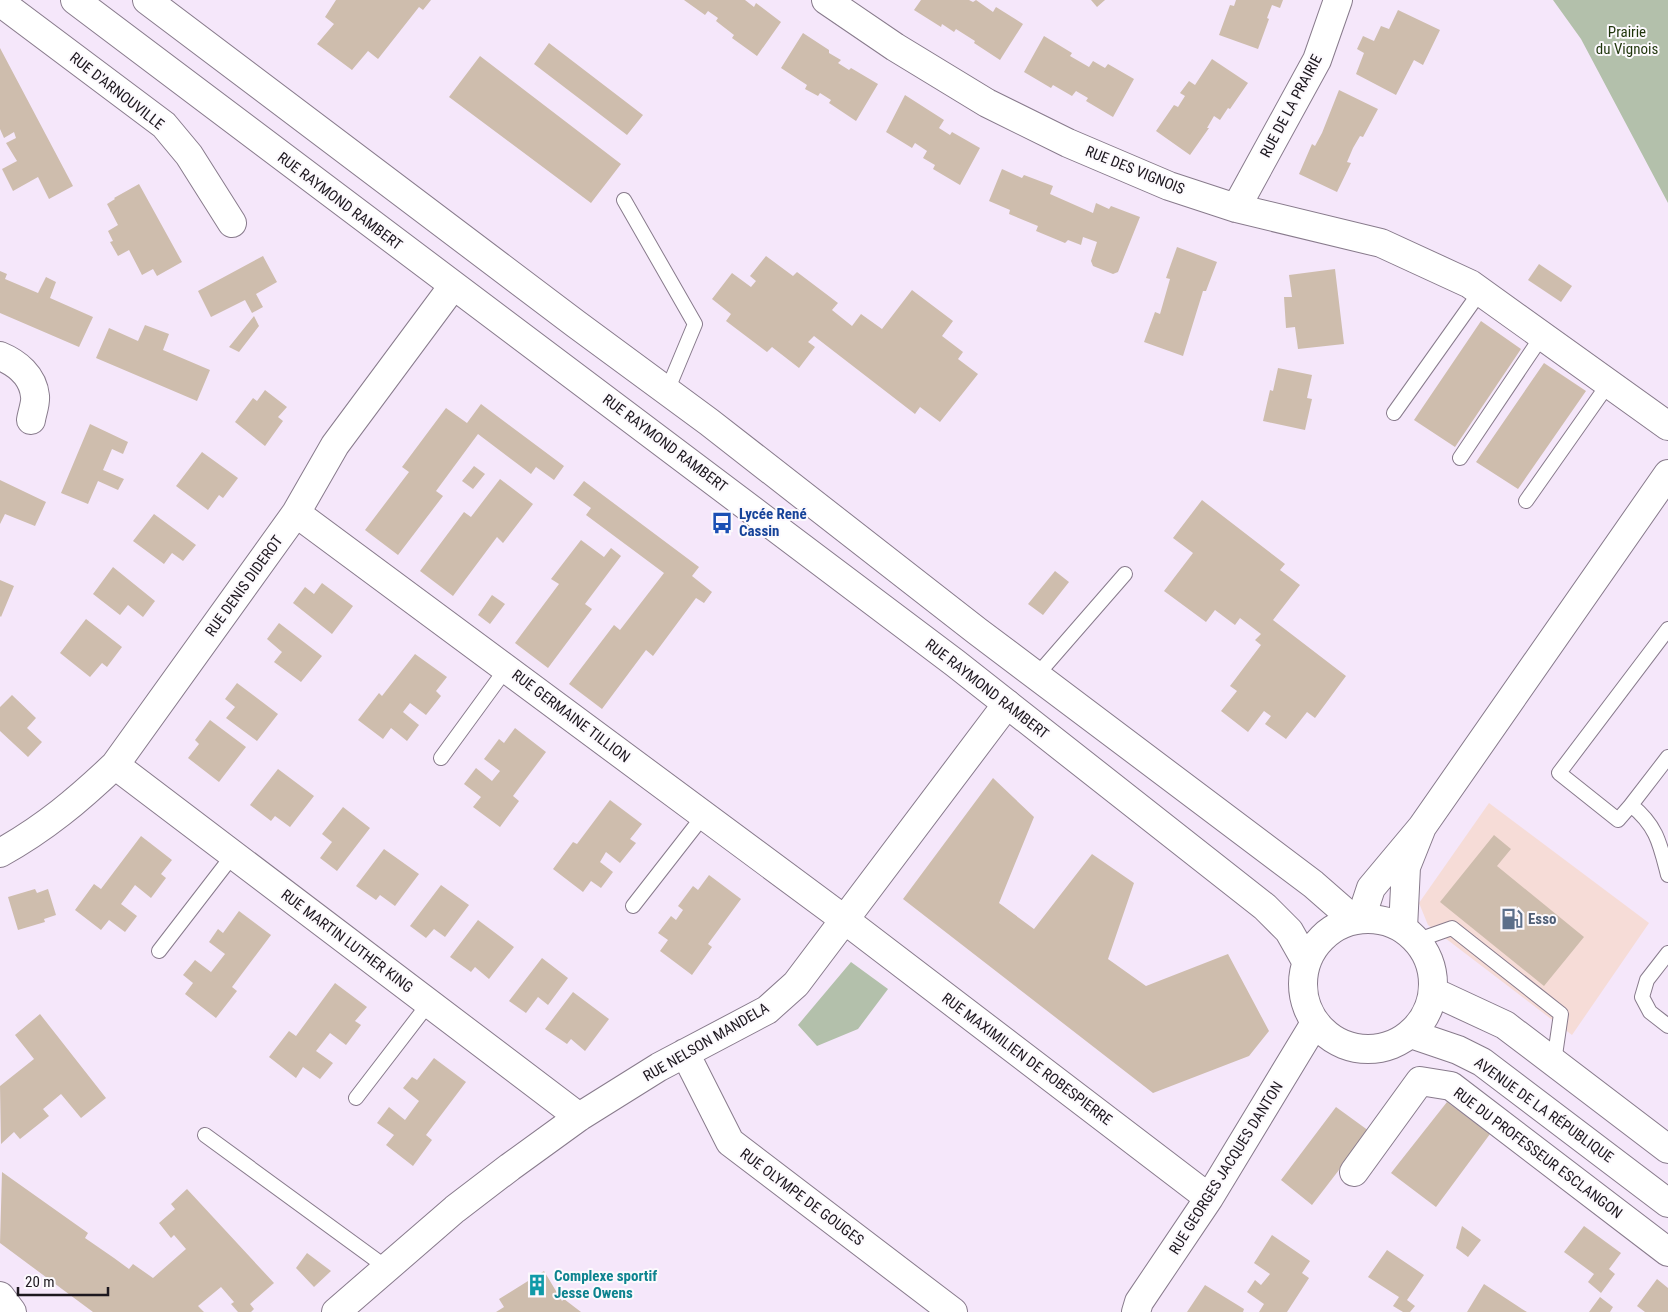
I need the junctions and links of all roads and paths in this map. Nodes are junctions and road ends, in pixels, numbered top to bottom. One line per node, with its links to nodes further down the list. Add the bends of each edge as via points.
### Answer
1 (75, 0): 9 (street, RUE RAYMOND RAMBERT)
2 (148, 0): 14 (street)
3 (826, 0): 7 (street, RUE DES VIGNOIS, via 987,103 1068,143 1169,186)
4 (1338, 0): 7 (street, RUE DE LA PRAIRIE, via 1317,60)
5 (0, 2): 8 (street, RUE D'ARNOUVILLE, via 164,125 189,155)
6 (624, 200): 14 (lane, via 695,324)
7 (1236, 208): 10 (street, RUE DES VIGNOIS, via 1381,243)
8 (232, 223)
9 (453, 286): 21 (street, RUE DENIS DIDEROT, via 335,445); 26 (street, RUE RAYMOND RAMBERT, via 687,459)
10 (1475, 288): 11 (street, RUE DES VIGNOIS); 15 (lane)
11 (1542, 336): 13 (street, RUE DES VIGNOIS); 18 (lane)
12 (0, 356): 16 (street, via 16,363 28,376 35,396)
13 (1609, 383): 17 (street, RUE DES VIGNOIS); 20 (lane)
14 (667, 391): 25 (street)
15 (1394, 413)
16 (31, 420)
17 (1668, 426)
18 (1460, 458)
19 (1668, 474): 32 (street)
20 (1526, 501)
21 (296, 513): 24 (street, RUE GERMAINE TILLION); 29 (street, RUE DENIS DIDEROT)
22 (1125, 574): 25 (lane)
23 (1668, 629): 30 (lane, via 1559,773 1618,820)
24 (506, 669): 28 (lane); 31 (street, RUE GERMAINE TILLION)
25 (1037, 675): 37 (street)
26 (1007, 704): 38 (street, RUE NELSON MANDELA); 42 (street, RUE RAYMOND RAMBERT, via 1265,907 1289,931)
27 (1668, 757): 30 (lane)
28 (441, 758)
29 (115, 765): 33 (street, RUE DENIS DIDEROT, via 78,801 36,833); 34 (street, RUE MARTIN LUTHER KING)
30 (1631, 805): 35 (lane, via 1657,834)
31 (704, 815): 36 (lane); 38 (street, RUE GERMAINE TILLION)
32 (1422, 827): 37 (street, via 1371,888); 39 (street, via 1406,867)
33 (0, 853)
34 (233, 855): 40 (lane); 44 (street, RUE MARTIN LUTHER KING)
35 (1668, 875)
36 (633, 906)
37 (1357, 919): 39 (street, via 1390,922); 42 (street, via 1333,928 1317,942)
38 (845, 920): 48 (street, RUE NELSON MANDELA, via 796,984 767,1010); 55 (street, RUE MAXIMILIEN DE ROBESPIERRE)
39 (1410, 934): 43 (street, via 1428,956 1434,974); 49 (lane, via 1452,928 1561,1014)
40 (159, 951)
41 (1667, 958): 46 (lane, via 1647,980 1642,997 1650,1012)
42 (1306, 961): 45 (street, via 1306,1004)
43 (1434, 992): 47 (street, via 1426,1015); 49 (street, via 1505,1025)
44 (428, 1003): 50 (lane); 51 (street, RUE MARTIN LUTHER KING)
45 (1315, 1023): 47 (street, via 1331,1038 1372,1050 1392,1045); 55 (street, RUE GEORGES JACQUES DANTON)
46 (1668, 1026)
47 (1411, 1034): 56 (street, AVENUE DE LA RÉPUBLIQUE, via 1482,1062)
48 (685, 1053): 51 (street, RUE NELSON MANDELA); 62 (street, RUE OLYMPE DE GOUGES, via 730,1142)
49 (1554, 1062): 53 (street)
50 (356, 1098)
51 (580, 1117): 58 (street, RUE NELSON MANDELA, via 478,1191)
52 (205, 1135): 58 (lane)
53 (1668, 1149)
54 (1354, 1172): 57 (street, RUE DU PROFESSEUR ESCLANGON, via 1420,1081 1451,1086)
55 (1210, 1198): 63 (street, RUE GEORGES JACQUES DANTON, via 1139,1302)
56 (1668, 1203)
57 (1668, 1252)
58 (386, 1268): 61 (street, RUE NELSON MANDELA)
59 (0, 1296): 60 (street)
60 (12, 1312)
61 (336, 1312)
62 (953, 1312)
63 (1136, 1312)

